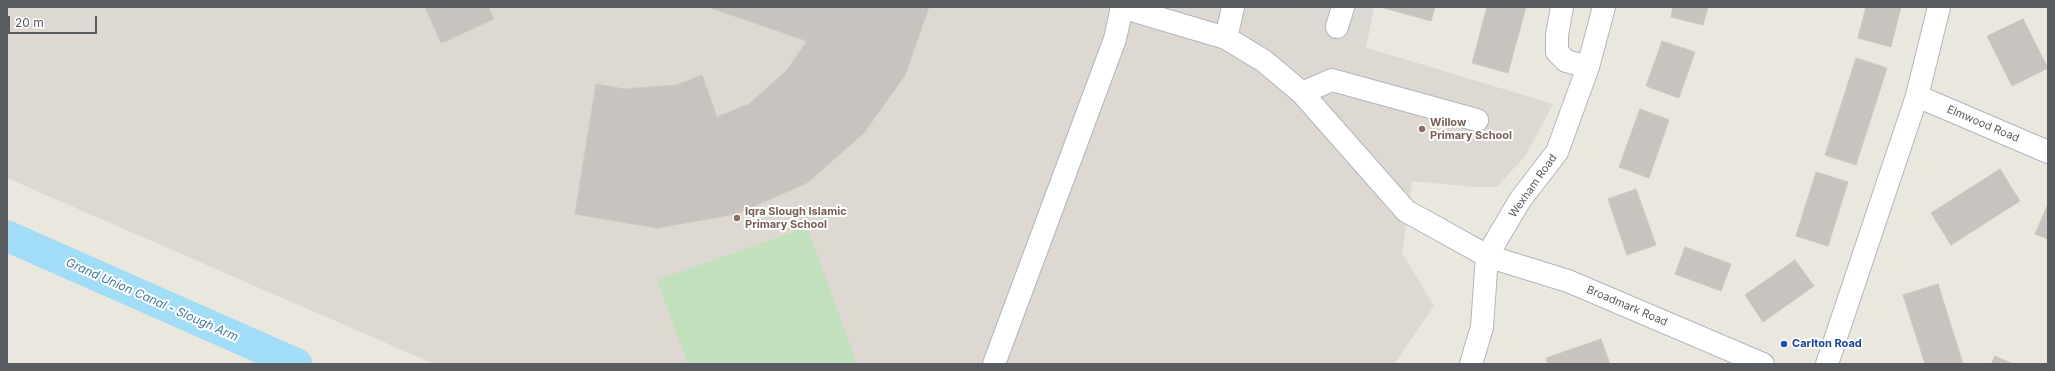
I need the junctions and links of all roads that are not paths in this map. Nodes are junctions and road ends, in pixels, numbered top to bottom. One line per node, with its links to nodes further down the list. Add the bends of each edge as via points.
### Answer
1 (1121, 7): 6 (street, Broadmark Road); 13 (street, via 1115,39)
2 (1233, 7): 6 (street)
3 (1562, 7): 7 (street, via 1557,52 1566,61)
4 (1604, 7): 7 (street, Wexham Road)
5 (1939, 7): 9 (street)
6 (1226, 38): 8 (street, Broadmark Road, via 1264,61)
7 (1588, 67): 12 (street, Wexham Road, via 1557,152 1520,200)
8 (1302, 93): 10 (street, via 1332,80); 12 (street, Broadmark Road, via 1406,211)
9 (1917, 96): 11 (street, Elmwood Road); 16 (street)
10 (1477, 120)
11 (2048, 152)
12 (1487, 256): 14 (street, Wexham Road, via 1482,327); 15 (street, Broadmark Road, via 1568,281)
13 (994, 364)
14 (1471, 364)
15 (1763, 364)
16 (1827, 364)

